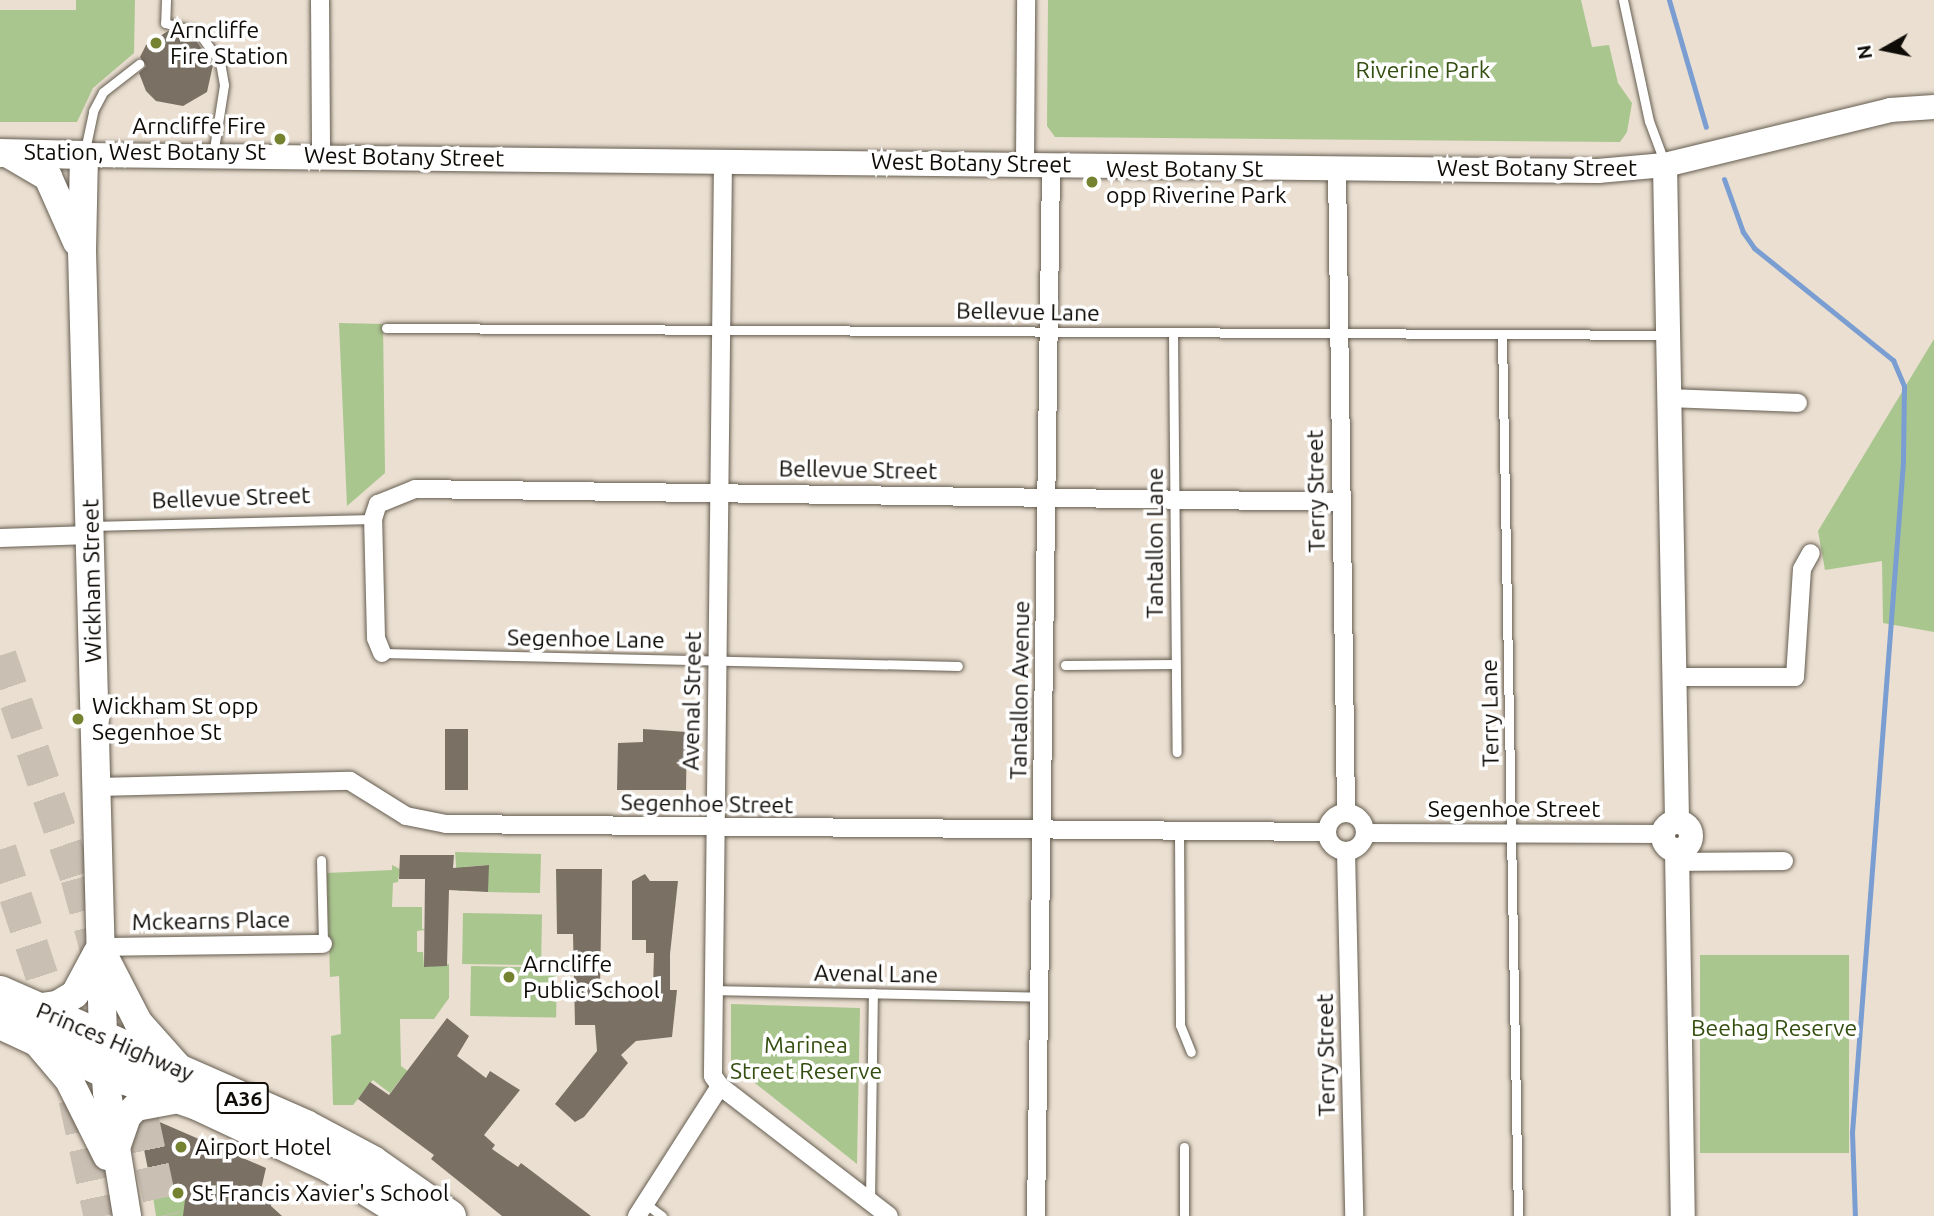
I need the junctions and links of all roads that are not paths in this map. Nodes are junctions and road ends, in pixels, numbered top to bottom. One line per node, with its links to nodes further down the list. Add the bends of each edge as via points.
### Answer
1 (166, 0): 10 (lane, via 165,23 199,33 220,62 223,85)
2 (320, 0): 9 (street)
3 (1026, 0): 12 (street)
4 (1623, 0): 14 (lane, via 1648,121)
5 (139, 64): 8 (lane, via 103,92 93,110)
6 (1934, 107): 14 (main road, West Botany Street, via 1890,110)
7 (2, 153): 8 (main road, West Botany Street); 16 (main road, Wickham Street, via 47,177)
8 (85, 155): 10 (main road, West Botany Street); 16 (main road, Wickham Street)
9 (321, 156): 10 (main road, West Botany Street); 11 (main road, West Botany Street)
10 (213, 157)
11 (723, 161): 12 (main road, West Botany Street); 17 (street, Avenal Street)
12 (1025, 163): 13 (main road, West Botany Street)
13 (1051, 164): 15 (main road, West Botany Street); 19 (street, Tantallon Avenue)
14 (1665, 165): 15 (main road, West Botany Street, via 1598,171); 23 (main road)
15 (1337, 167): 20 (street, Terry Street)
16 (82, 251): 31 (main road, Wickham Street)
17 (721, 326): 18 (lane, Bellevue Lane); 19 (lane, Bellevue Lane); 26 (street, Avenal Street)
18 (386, 328)
19 (1049, 331): 21 (lane, Bellevue Lane); 27 (street, Tantallon Avenue)
20 (1337, 333): 21 (lane, Bellevue Lane); 22 (lane, Bellevue Lane); 29 (street, Terry Street)
21 (1173, 334): 28 (lane, Tantallon Lane)
22 (1502, 335): 23 (lane, Bellevue Lane); 48 (lane, Terry Lane)
23 (1669, 335): 24 (main road)
24 (1670, 398): 25 (street); 39 (main road)
25 (1798, 404)
26 (719, 492): 27 (street, Bellevue Street); 30 (street, Bellevue Street, via 432,488 402,492); 35 (street, Avenal Street)
27 (1048, 498): 28 (street, Bellevue Street); 45 (street, Tantallon Avenue)
28 (1172, 498): 29 (street, Bellevue Street); 36 (lane, Tantallon Lane)
29 (1341, 502): 42 (street, Terry Street)
30 (375, 511): 31 (lane, Bellevue Street); 34 (street, via 376,638)
31 (91, 531): 32 (street); 41 (main road, Wickham Street)
32 (0, 538)
33 (1811, 553): 39 (street, via 1802,569 1795,677)
34 (382, 653): 35 (lane, Segenhoe Lane)
35 (717, 660): 38 (lane, Segenhoe Lane); 43 (street, Avenal Street)
36 (1175, 664): 37 (lane); 40 (lane, Tantallon Lane)
37 (1065, 665)
38 (958, 666)
39 (1674, 677): 49 (main road)
40 (1177, 752)
41 (97, 787): 43 (street, Segenhoe Street, via 350,781 389,807 426,822); 54 (main road, Wickham Street)
42 (1346, 813): 46 (street, via 1331,821); 47 (street, via 1361,821)
43 (715, 828): 45 (street, Segenhoe Street); 55 (street, Avenal Street)
44 (1179, 829): 45 (street, Segenhoe Street); 46 (street, Segenhoe Street); 61 (lane, via 1180,1024)
45 (1041, 831): 58 (street, Tantallon Avenue)
46 (1327, 832): 50 (street, via 1333,846)
47 (1365, 833): 48 (street, Segenhoe Street); 50 (street, via 1359,846)
48 (1511, 833): 49 (street, Segenhoe Street); 77 (lane, Terry Lane)
49 (1674, 842): 52 (street, Segenhoe Street); 78 (main road)
50 (1346, 851): 76 (street, Terry Street)
51 (321, 860): 53 (lane)
52 (1784, 861)
53 (323, 944): 54 (street, Mckearns Place)
54 (100, 947): 59 (main road, via 75,994); 60 (main road, Wickham Street); 63 (main road, via 138,1021)
55 (714, 990): 57 (lane, Avenal Lane); 64 (street, Avenal Street, via 713,1076)
56 (0, 992): 59 (highway, Princes Highway / A36)
57 (873, 993): 58 (lane, Avenal Lane); 67 (lane)
58 (1037, 997): 74 (street, Tantallon Avenue)
59 (22, 1021): 60 (highway, Princes Highway / A36); 62 (highway, Princes Highway / A36); 68 (main road, via 69,1080)
60 (103, 1038): 62 (main road, Wickham Street); 63 (highway, Princes Highway / A36)
61 (1191, 1052)
62 (106, 1070): 63 (highway, Princes Highway / A36); 66 (main road, Wickham Street)
63 (182, 1084): 66 (main road, via 136,1107 127,1116); 70 (highway, Princes Highway / A36, via 329,1165); 71 (highway, Princes Highway / A36, via 328,1138 372,1162)
64 (720, 1086): 67 (street); 69 (street)
65 (1184, 1147): 75 (lane)
66 (115, 1151): 68 (main road, Wickham Street)
67 (870, 1201): 73 (street)
68 (125, 1203)
69 (641, 1210): 72 (lane)
70 (410, 1216)
71 (449, 1216)
72 (662, 1216)
73 (889, 1216)
74 (1036, 1216)
75 (1184, 1216)
76 (1354, 1216)
77 (1518, 1216)
78 (1684, 1216)

